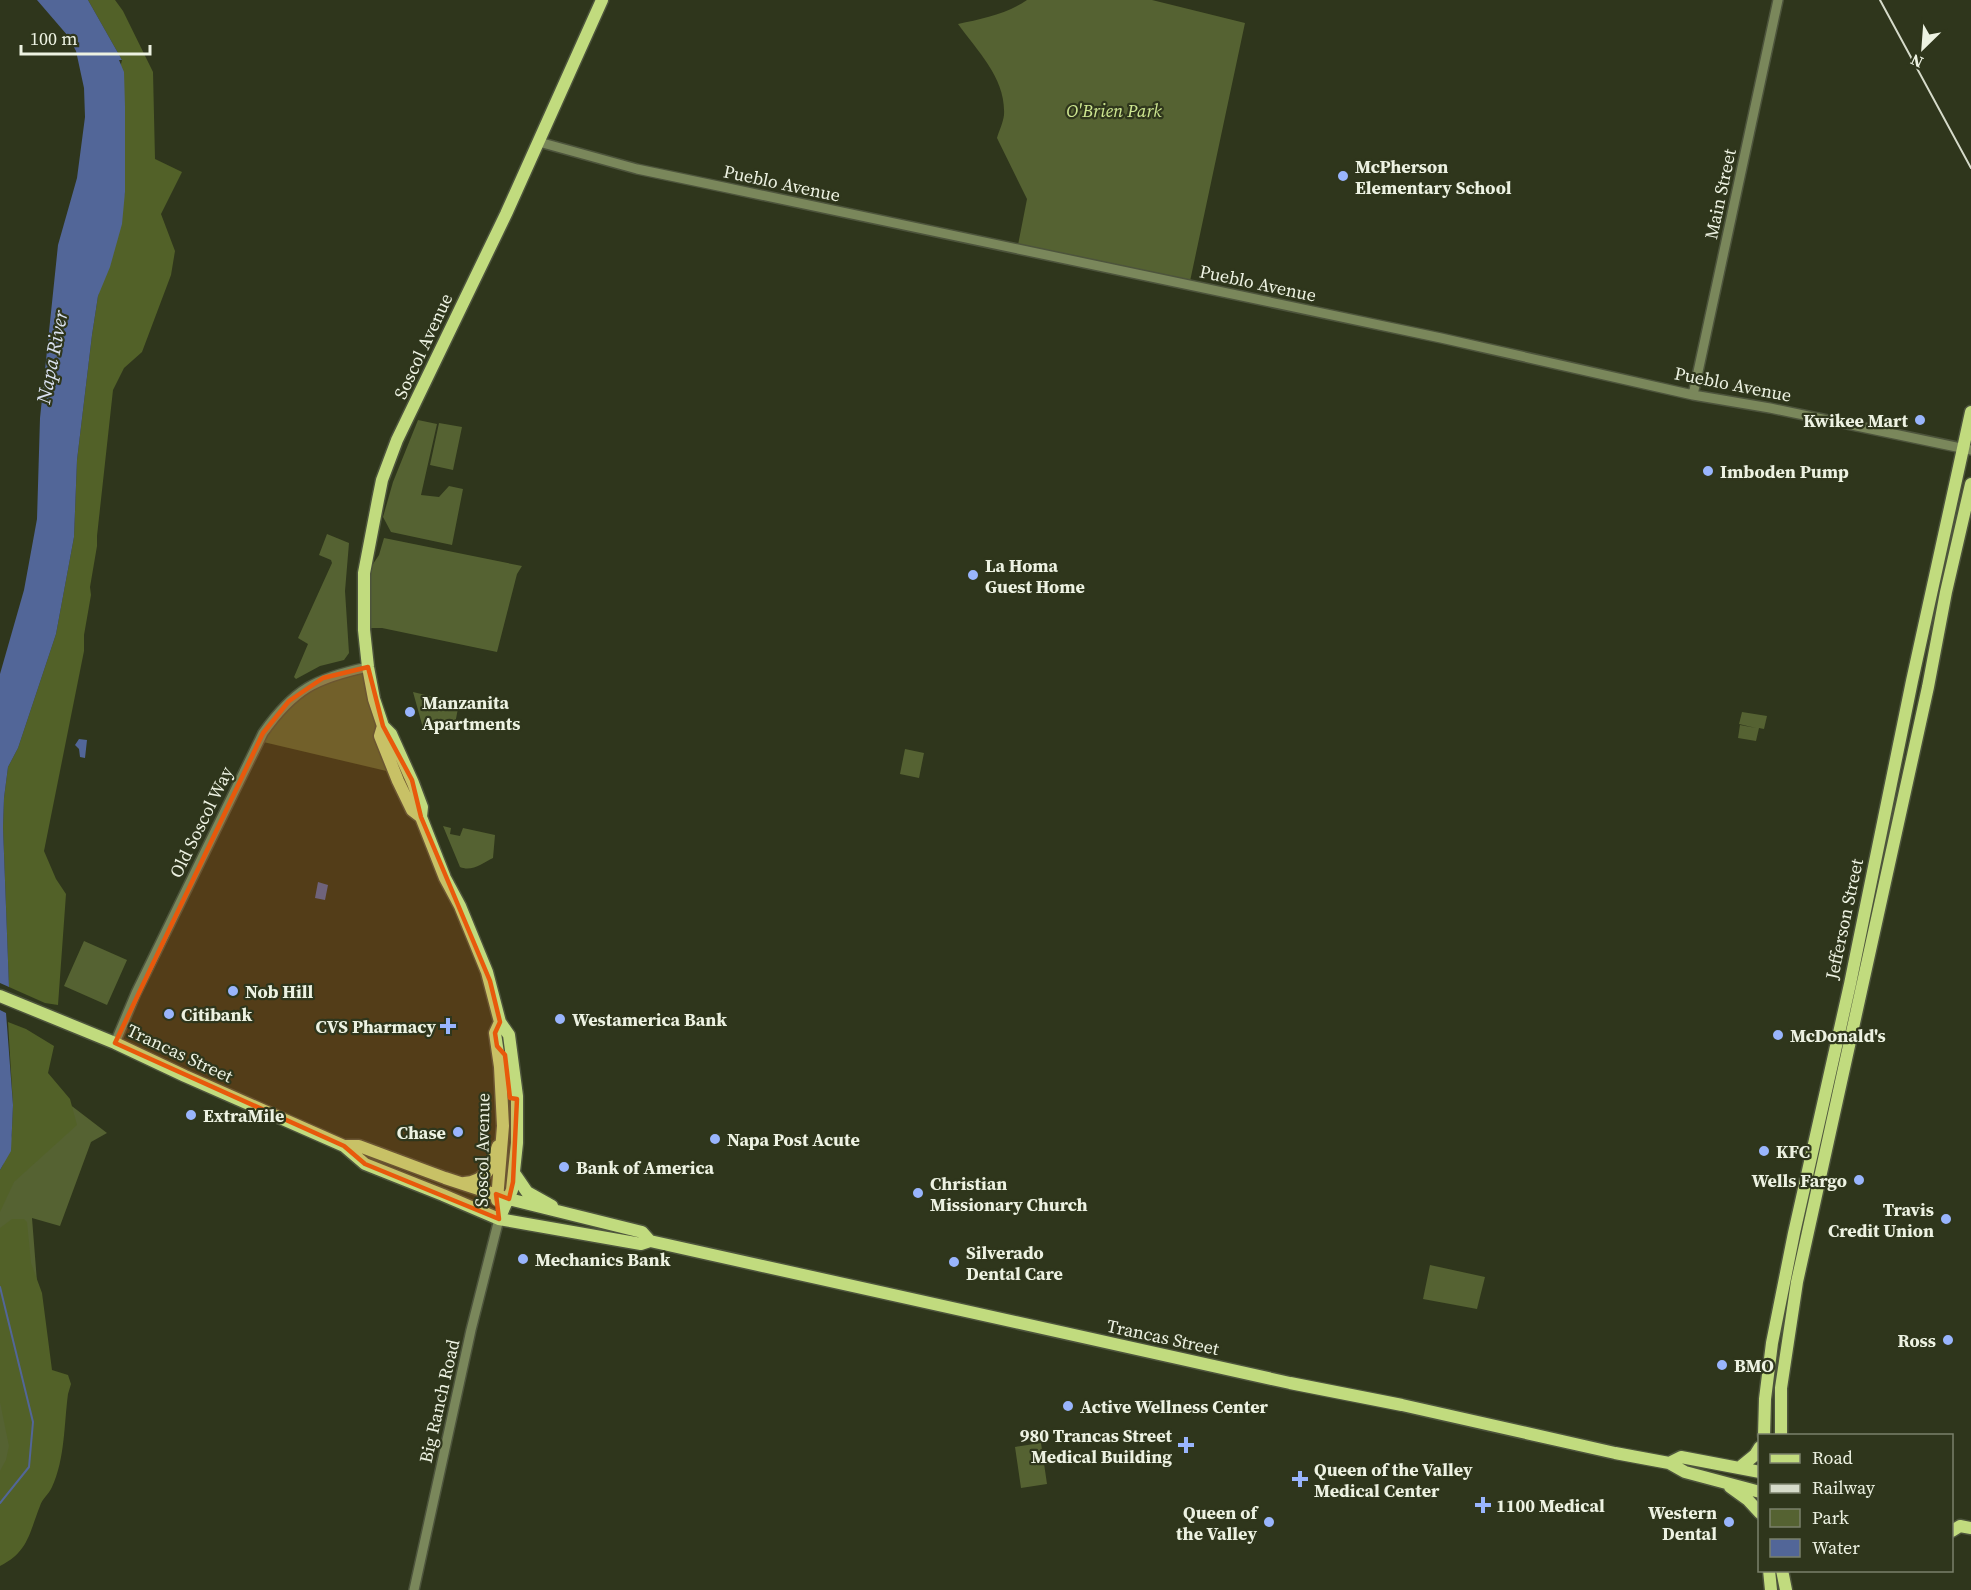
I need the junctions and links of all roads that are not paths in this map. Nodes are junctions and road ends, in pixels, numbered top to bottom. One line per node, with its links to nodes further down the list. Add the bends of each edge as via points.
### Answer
1 (602, 0): 3 (main road, Soscol Avenue)
2 (1778, 0): 4 (street, Main Street)
3 (539, 142): 4 (street, Pueblo Avenue, via 739,191); 8 (main road, Soscol Avenue, via 397,440 382,480 364,573)
4 (1693, 394): 6 (street, Pueblo Avenue)
5 (1971, 412): 6 (main road, Jefferson Street)
6 (1967, 449): 23 (main road, Jefferson Street, via 1912,681 1796,1225 1771,1354)
7 (1971, 484): 24 (main road, Jefferson Street, via 1797,1282 1781,1388)
8 (368, 667): 10 (main road, Soscol Avenue, via 383,726 380,736 460,906 487,972); 11 (street, Old Soscol Way, via 311,684 289,701 263,733)
9 (0, 996): 11 (main road, Trancas Street)
10 (500, 1022): 12 (main road, Soscol Avenue, via 495,1033); 13 (main road, Soscol Avenue, via 510,1035)
11 (115, 1043): 15 (main road, Trancas Street)
12 (497, 1046): 13 (main road, via 505,1055 510,1097); 14 (main road, Soscol Avenue)
13 (517, 1098): 16 (main road, Soscol Avenue)
14 (503, 1134): 17 (main road, via 482,1178 466,1183); 18 (main road, Soscol Avenue)
15 (344, 1146): 17 (main road, Trancas Street, via 359,1146); 20 (main road, Trancas Street, via 366,1164)
16 (514, 1173): 19 (main road, Soscol Avenue); 21 (main road, via 531,1195)
17 (445, 1178): 18 (main road, Trancas Street)
18 (496, 1194): 19 (main road, Trancas Street); 20 (main road, Soscol Avenue)
19 (509, 1199): 20 (main road, Soscol Avenue); 21 (main road, Trancas Street)
20 (499, 1219): 22 (main road, Trancas Street, via 640,1244); 40 (street, Big Ranch Road)
21 (589, 1221): 22 (main road, Trancas Street, via 642,1233)
22 (650, 1241): 26 (main road, Trancas Street)
23 (1764, 1434)
24 (1781, 1434)
25 (1758, 1450): 27 (main road)
26 (1669, 1463): 27 (main road, Trancas Street, via 1681,1457); 29 (main road, Trancas Street, via 1685,1472)
27 (1739, 1468): 28 (main road, Trancas Street)
28 (1758, 1472)
29 (1722, 1480): 30 (main road, Trancas Street); 31 (main road)
30 (1758, 1491)
31 (1758, 1512)
32 (1953, 1518): 33 (main road)
33 (1971, 1523)
34 (1971, 1528): 35 (main road, via 1960,1526)
35 (1953, 1530)
36 (1953, 1531): 37 (main road)
37 (1971, 1536)
38 (1769, 1572): 41 (main road)
39 (1782, 1572): 42 (main road)
40 (414, 1590)
41 (1771, 1590)
42 (1786, 1590)

